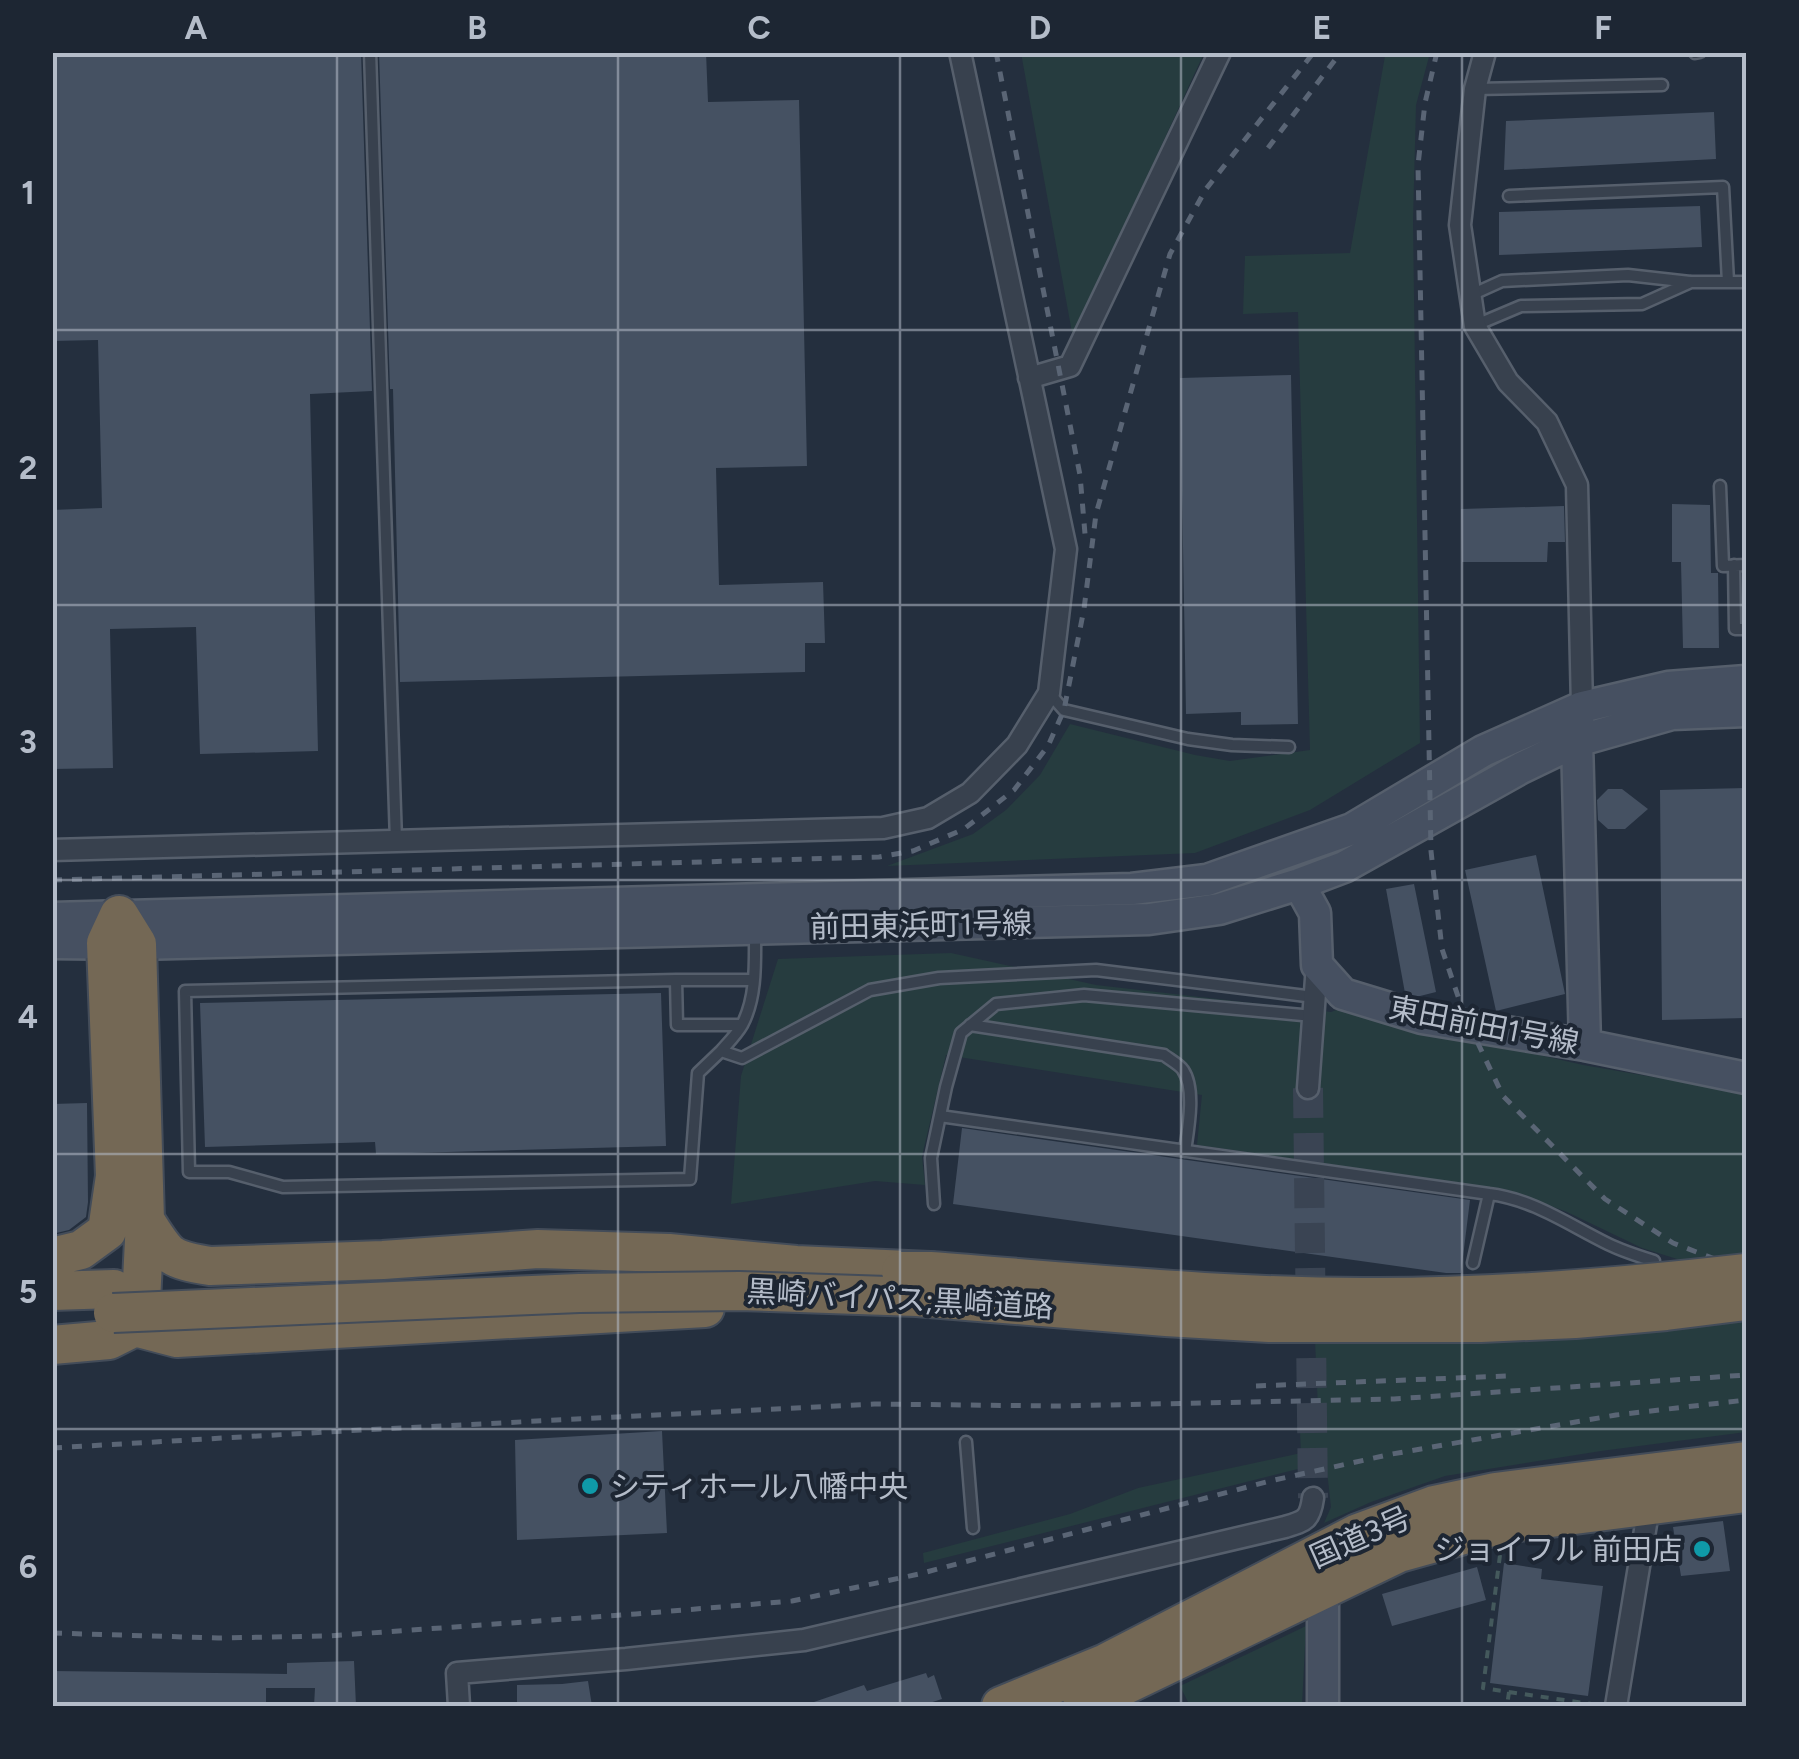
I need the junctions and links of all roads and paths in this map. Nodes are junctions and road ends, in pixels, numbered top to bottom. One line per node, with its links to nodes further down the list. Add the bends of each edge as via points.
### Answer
1 (370, 52): 24 (lane)
2 (960, 52): 13 (street)
3 (1220, 52): 13 (street, via 1070,366)
4 (1485, 52): 6 (street)
5 (1662, 85): 6 (lane)
6 (1476, 89): 11 (street, via 1460,225)
7 (1509, 196): 9 (lane, via 1724,187)
8 (1691, 282): 9 (lane); 11 (lane, via 1628,275 1502,281); 12 (lane, via 1642,304 1520,306)
9 (1728, 282): 10 (lane)
10 (1746, 282)
11 (1471, 296): 12 (street)
12 (1475, 326): 20 (street, via 1508,382 1547,422 1577,486)
13 (1030, 378): 19 (street, via 1066,549)
14 (1720, 486): 16 (lane, via 1724,566)
15 (1746, 565): 16 (lane)
16 (1734, 566): 17 (lane, via 1734,629)
17 (1746, 629)
18 (1746, 681): 20 (street, 前田東浜町1号線, via 1668,687)
19 (1049, 693): 23 (lane, via 1064,710 1188,738); 24 (street, via 1017,745 970,793 928,818 883,828)
20 (1582, 707): 22 (street); 29 (street, 前田東浜町1号線, via 1484,751 1352,829 1208,880)
21 (1746, 711): 22 (street, 前田東浜町1号線, via 1672,714)
22 (1577, 742): 26 (street, 前田東浜町1号線, via 1344,867); 37 (street)
23 (1289, 747)
24 (396, 841): 25 (street)
25 (52, 850)
26 (1299, 884): 28 (street, 前田東浜町1号線, via 1219,909 1149,919); 31 (street, via 1315,913)
27 (52, 918): 29 (street, 前田東浜町1号線)
28 (754, 929): 29 (street, 前田東浜町1号線); 33 (lane)
29 (121, 934): 30 (street, 前田東浜町1号線); 43 (highway); 46 (highway)
30 (52, 942)
31 (1317, 965): 34 (street); 37 (street, 東田前田1号線, via 1342,994 1422,1018)
32 (676, 980): 33 (lane); 35 (lane, via 677,1025); 38 (lane, via 184,992 189,1172 229,1172 283,1187 690,1179 698,1073)
33 (754, 980): 35 (lane)
34 (1314, 1007): 36 (lane, via 1084,995 996,1004); 38 (lane, via 1096,970 939,978 870,990 742,1058); 40 (street)
35 (742, 1025): 38 (lane)
36 (970, 1025): 41 (lane, via 961,1033); 42 (lane, via 1164,1055 1183,1070 1188,1088)
37 (1585, 1045): 39 (street, 東田前田1号線)
38 (721, 1050)
39 (1746, 1078)
40 (1308, 1088)
41 (940, 1116): 42 (lane); 45 (lane, via 932,1158)
42 (1185, 1151): 44 (lane)
43 (115, 1176): 47 (highway, via 106,1230 82,1250); 55 (highway, via 124,1301)
44 (1489, 1194): 48 (lane, via 1512,1197); 49 (lane)
45 (934, 1204)
46 (145, 1220): 51 (highway, bridge, via 166,1254 210,1266 538,1249 669,1253); 55 (highway)
47 (52, 1256)
48 (1654, 1261)
49 (1473, 1262)
50 (1746, 1273): 51 (highway, 黒崎バイパス;黒崎道路, bridge, via 1577,1290 1374,1298)
51 (924, 1284): 52 (highway, 黒崎バイパス;黒崎道路, bridge, via 577,1271); 53 (highway, 黒崎バイパス;黒崎道路, bridge, via 1166,1317 1270,1323 1575,1319); 54 (highway, 黒崎バイパス;黒崎道路, bridge); 55 (highway, bridge, via 384,1327 177,1338)
52 (52, 1291)
53 (1746, 1301)
54 (52, 1316)
55 (134, 1327): 56 (highway, via 110,1340)
56 (52, 1345)
57 (966, 1442): 63 (lane)
58 (1746, 1461): 67 (highway, 国道3号, via 1494,1492 1434,1506 1358,1534 1106,1662)
59 (1746, 1493): 61 (highway, 国道3号)
60 (1312, 1498): 66 (street, via 1304,1521 1285,1527 804,1640 457,1673)
61 (1649, 1506): 62 (highway, 国道3号); 72 (street)
62 (1503, 1524): 64 (highway, 国道3号, via 1399,1553); 65 (path, via 1484,1688)
63 (973, 1528)
64 (1324, 1592): 68 (highway, 国道3号); 69 (street)
65 (1509, 1692): 70 (path); 71 (path)
66 (459, 1706)
67 (1002, 1706)
68 (1082, 1706)
69 (1323, 1706)
70 (1507, 1706)
71 (1608, 1706)
72 (1616, 1706)

